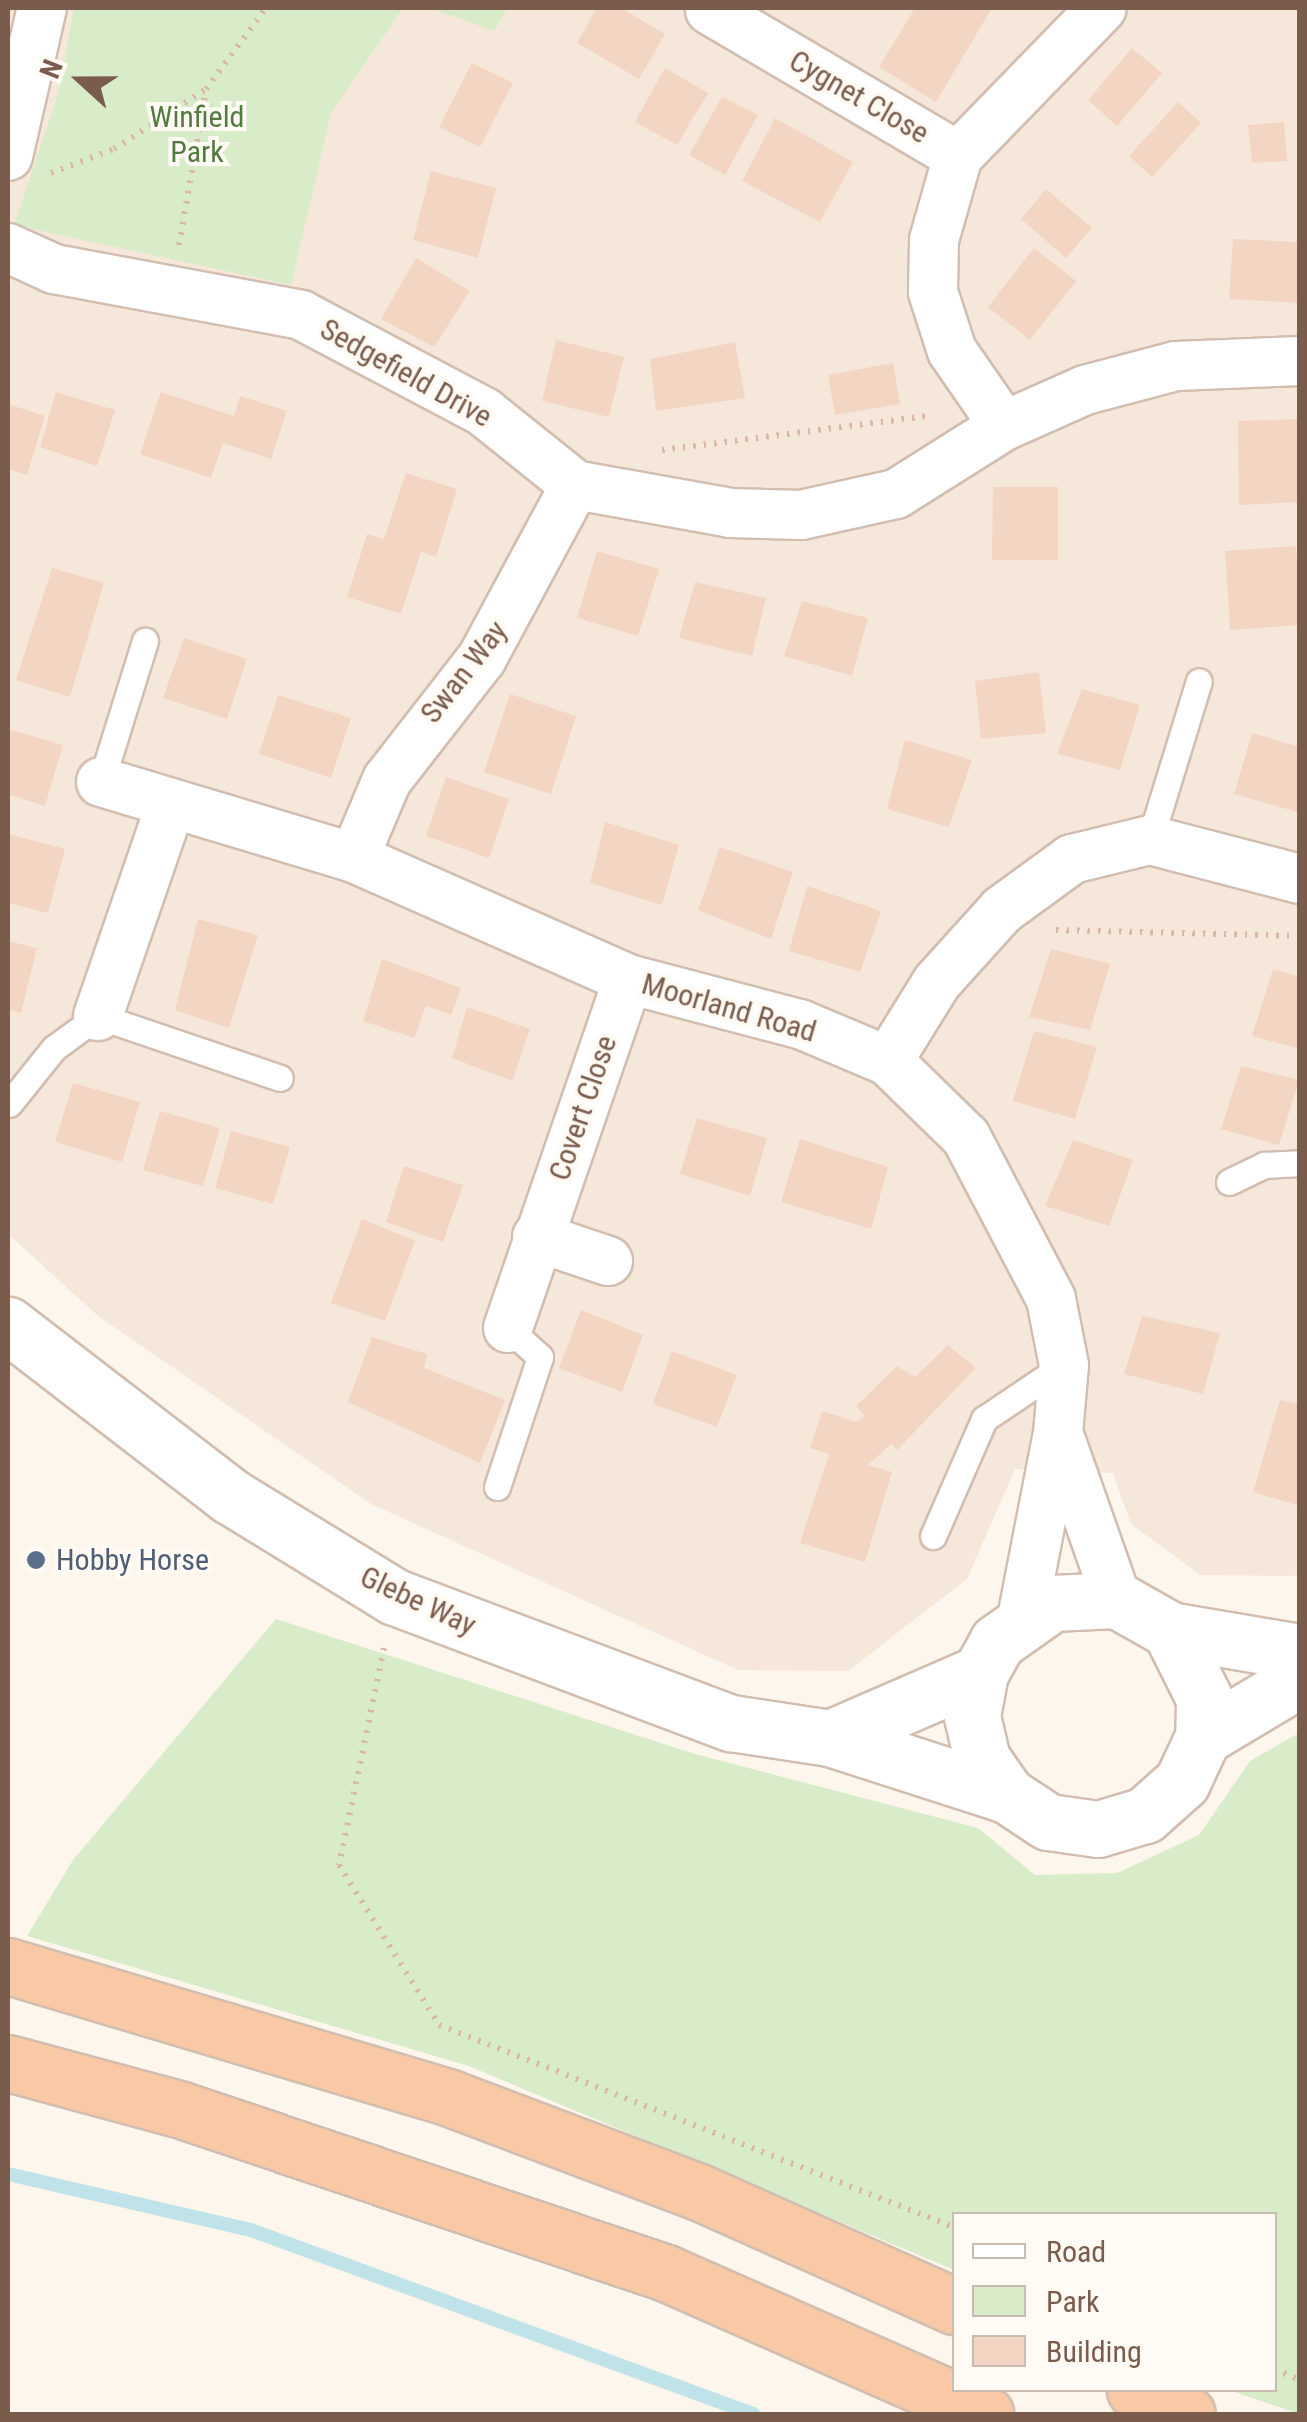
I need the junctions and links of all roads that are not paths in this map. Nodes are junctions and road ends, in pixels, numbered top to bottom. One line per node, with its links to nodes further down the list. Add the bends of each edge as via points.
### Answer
1 (42, 8): 5 (street)
2 (1102, 8): 6 (street)
3 (710, 10): 4 (street, Cygnet Close)
4 (768, 23): 6 (street, Cygnet Close)
5 (17, 73): 7 (street)
6 (958, 156): 10 (street, via 934,240 933,292 952,351)
7 (21, 168)
8 (8, 248): 11 (street, Sedgefield Drive, via 54,269 238,298 338,331 484,412)
9 (1300, 360): 10 (street, via 1176,366)
10 (995, 413): 11 (street, via 896,494 800,516)
11 (575, 486): 17 (street, Swan Way, via 482,658 386,780)
12 (145, 640): 14 (lane)
13 (1200, 681): 16 (lane)
14 (102, 782): 15 (street, Moorland Road)
15 (171, 804): 17 (street, Moorland Road); 20 (street)
16 (1150, 840): 18 (street); 21 (street, via 1072,859 981,933)
17 (354, 858): 19 (street, Moorland Road)
18 (1300, 879)
19 (628, 979): 21 (street, Moorland Road, via 800,1024); 26 (street, Covert Close)
20 (98, 1016): 22 (lane); 23 (lane, via 54,1048)
21 (888, 1060): 30 (street, Moorland Road, via 966,1137 1005,1197 1051,1299)
22 (280, 1078)
23 (9, 1104)
24 (1300, 1163): 25 (lane, via 1264,1165)
25 (1230, 1182)
26 (538, 1236): 27 (street); 29 (street, Covert Close)
27 (608, 1261)
28 (8, 1325): 41 (street, Glebe Way, via 230,1496 395,1597 732,1723)
29 (508, 1328): 32 (lane, via 540,1357)
30 (1064, 1365): 31 (street, Moorland Road); 33 (lane, via 984,1420)
31 (1058, 1433): 34 (street, Moorland Road); 35 (street, Moorland Road)
32 (498, 1487)
33 (933, 1536)
34 (1117, 1600): 35 (street, via 1068,1600); 36 (street)
35 (1022, 1618): 38 (street)
36 (1170, 1630): 37 (street); 40 (street, via 1193,1661)
37 (1300, 1652)
38 (980, 1673): 41 (street); 42 (street, via 972,1716 982,1759)
39 (1300, 1679): 40 (street)
40 (1203, 1737): 42 (street, via 1182,1782 1145,1815 1098,1829 1048,1822)
41 (830, 1738): 42 (street, Glebe Way)
42 (1007, 1796)
43 (8, 1966): 45 (highway, via 450,2098 699,2192)
44 (8, 2062): 47 (highway, via 182,2110 666,2273)
45 (952, 2305)
46 (1139, 2392): 48 (highway)
47 (986, 2414)
48 (1187, 2414)

